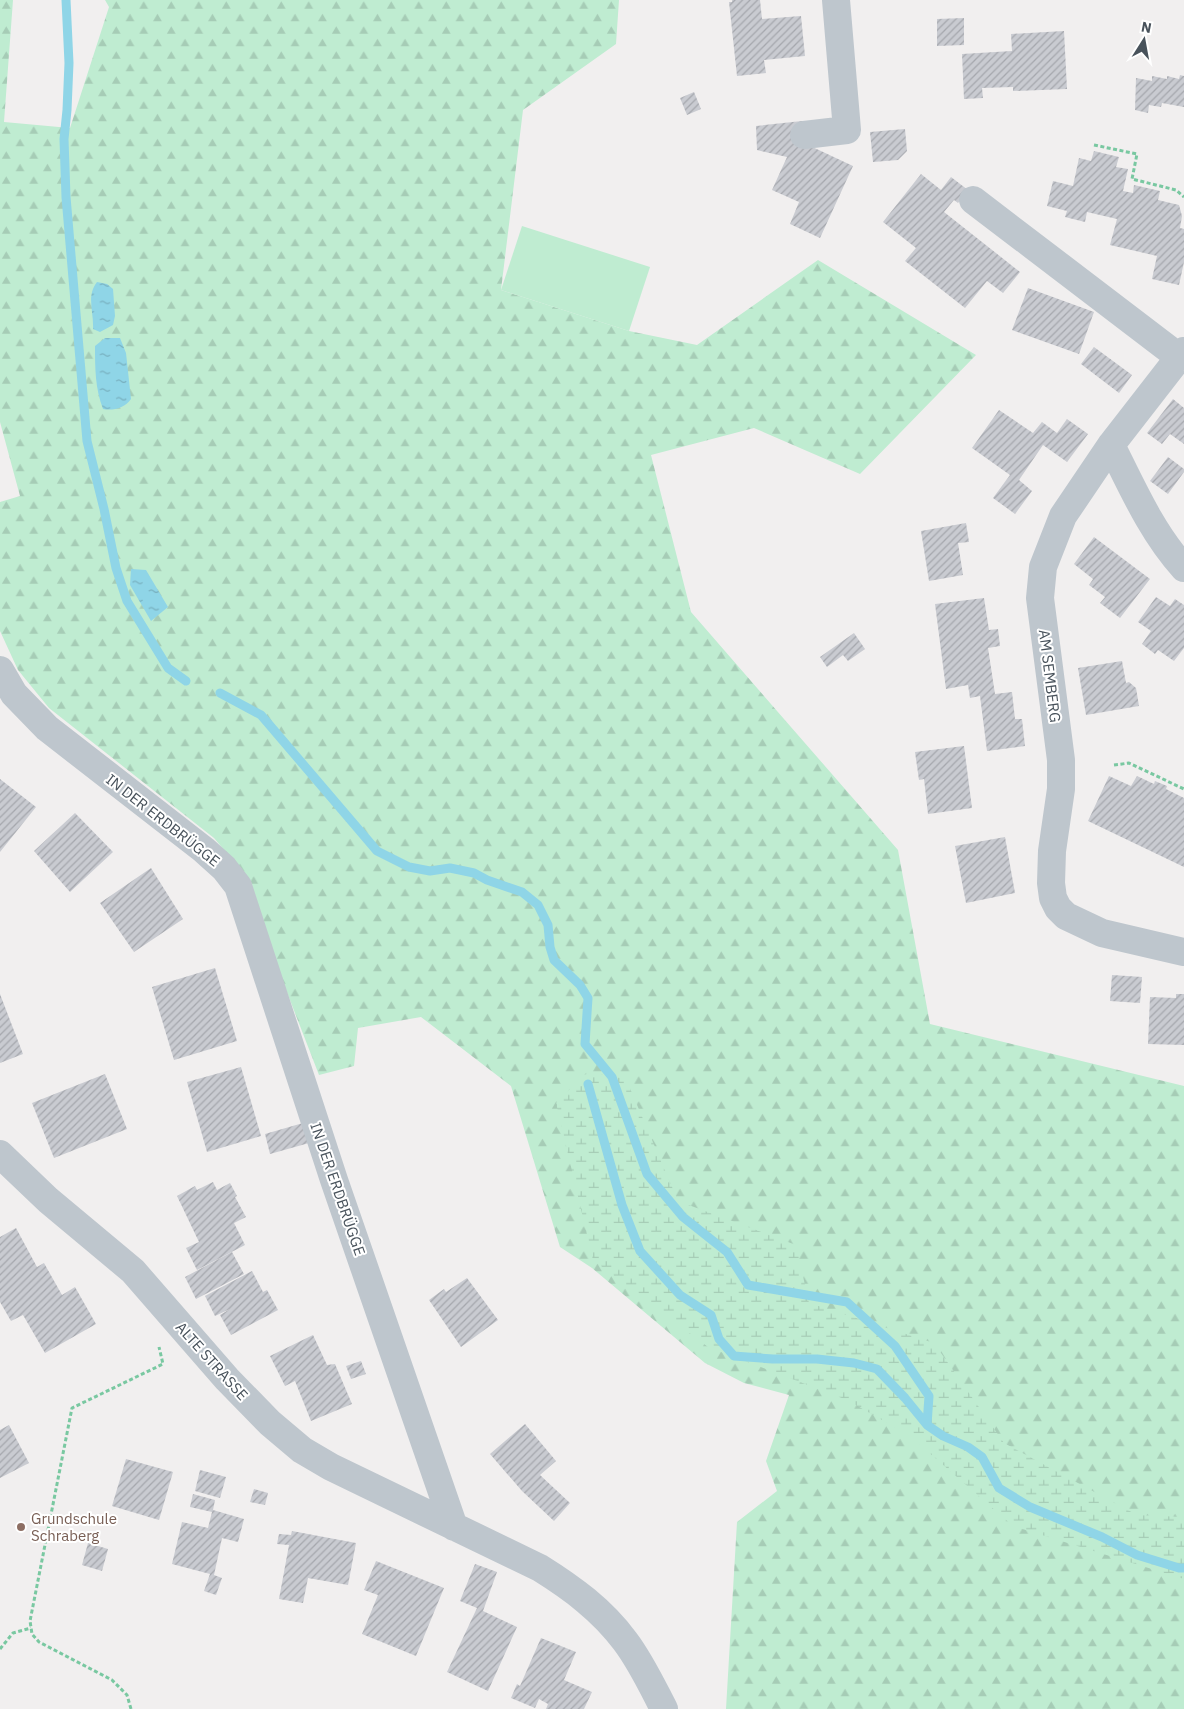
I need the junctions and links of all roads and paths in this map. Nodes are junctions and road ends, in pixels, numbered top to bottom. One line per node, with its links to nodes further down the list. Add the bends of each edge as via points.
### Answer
1 (836, 0): 2 (street, via 847,130)
2 (804, 135)
3 (1094, 144): 4 (path, via 1137,154 1132,179 1176,190)
4 (1184, 197)
5 (973, 200): 6 (street)
6 (1182, 354): 7 (street, AM SEMBERG)
7 (1111, 445): 8 (street, via 1153,526); 12 (street, AM SEMBERG, via 1062,516 1044,567 1040,598 1066,790 1052,851 1053,898 1066,916 1102,934)
8 (1184, 568)
9 (0, 670): 15 (street, IN DER ERDBRÜGGE, via 14,694 47,728 204,850 238,886 334,1180)
10 (1114, 766): 11 (path, via 1129,763)
11 (1184, 789)
12 (1184, 952)
13 (0, 1154): 15 (street, ALTE STRASSE, via 48,1200 133,1271 283,1436 331,1467)
14 (159, 1346): 16 (path, via 163,1364 72,1408)
15 (454, 1527): 19 (street, via 540,1568 585,1599 626,1642)
16 (31, 1628): 17 (path, via 13,1633); 18 (path, via 39,1642 112,1680 127,1695)
17 (0, 1649)
18 (132, 1709)
19 (664, 1709)

